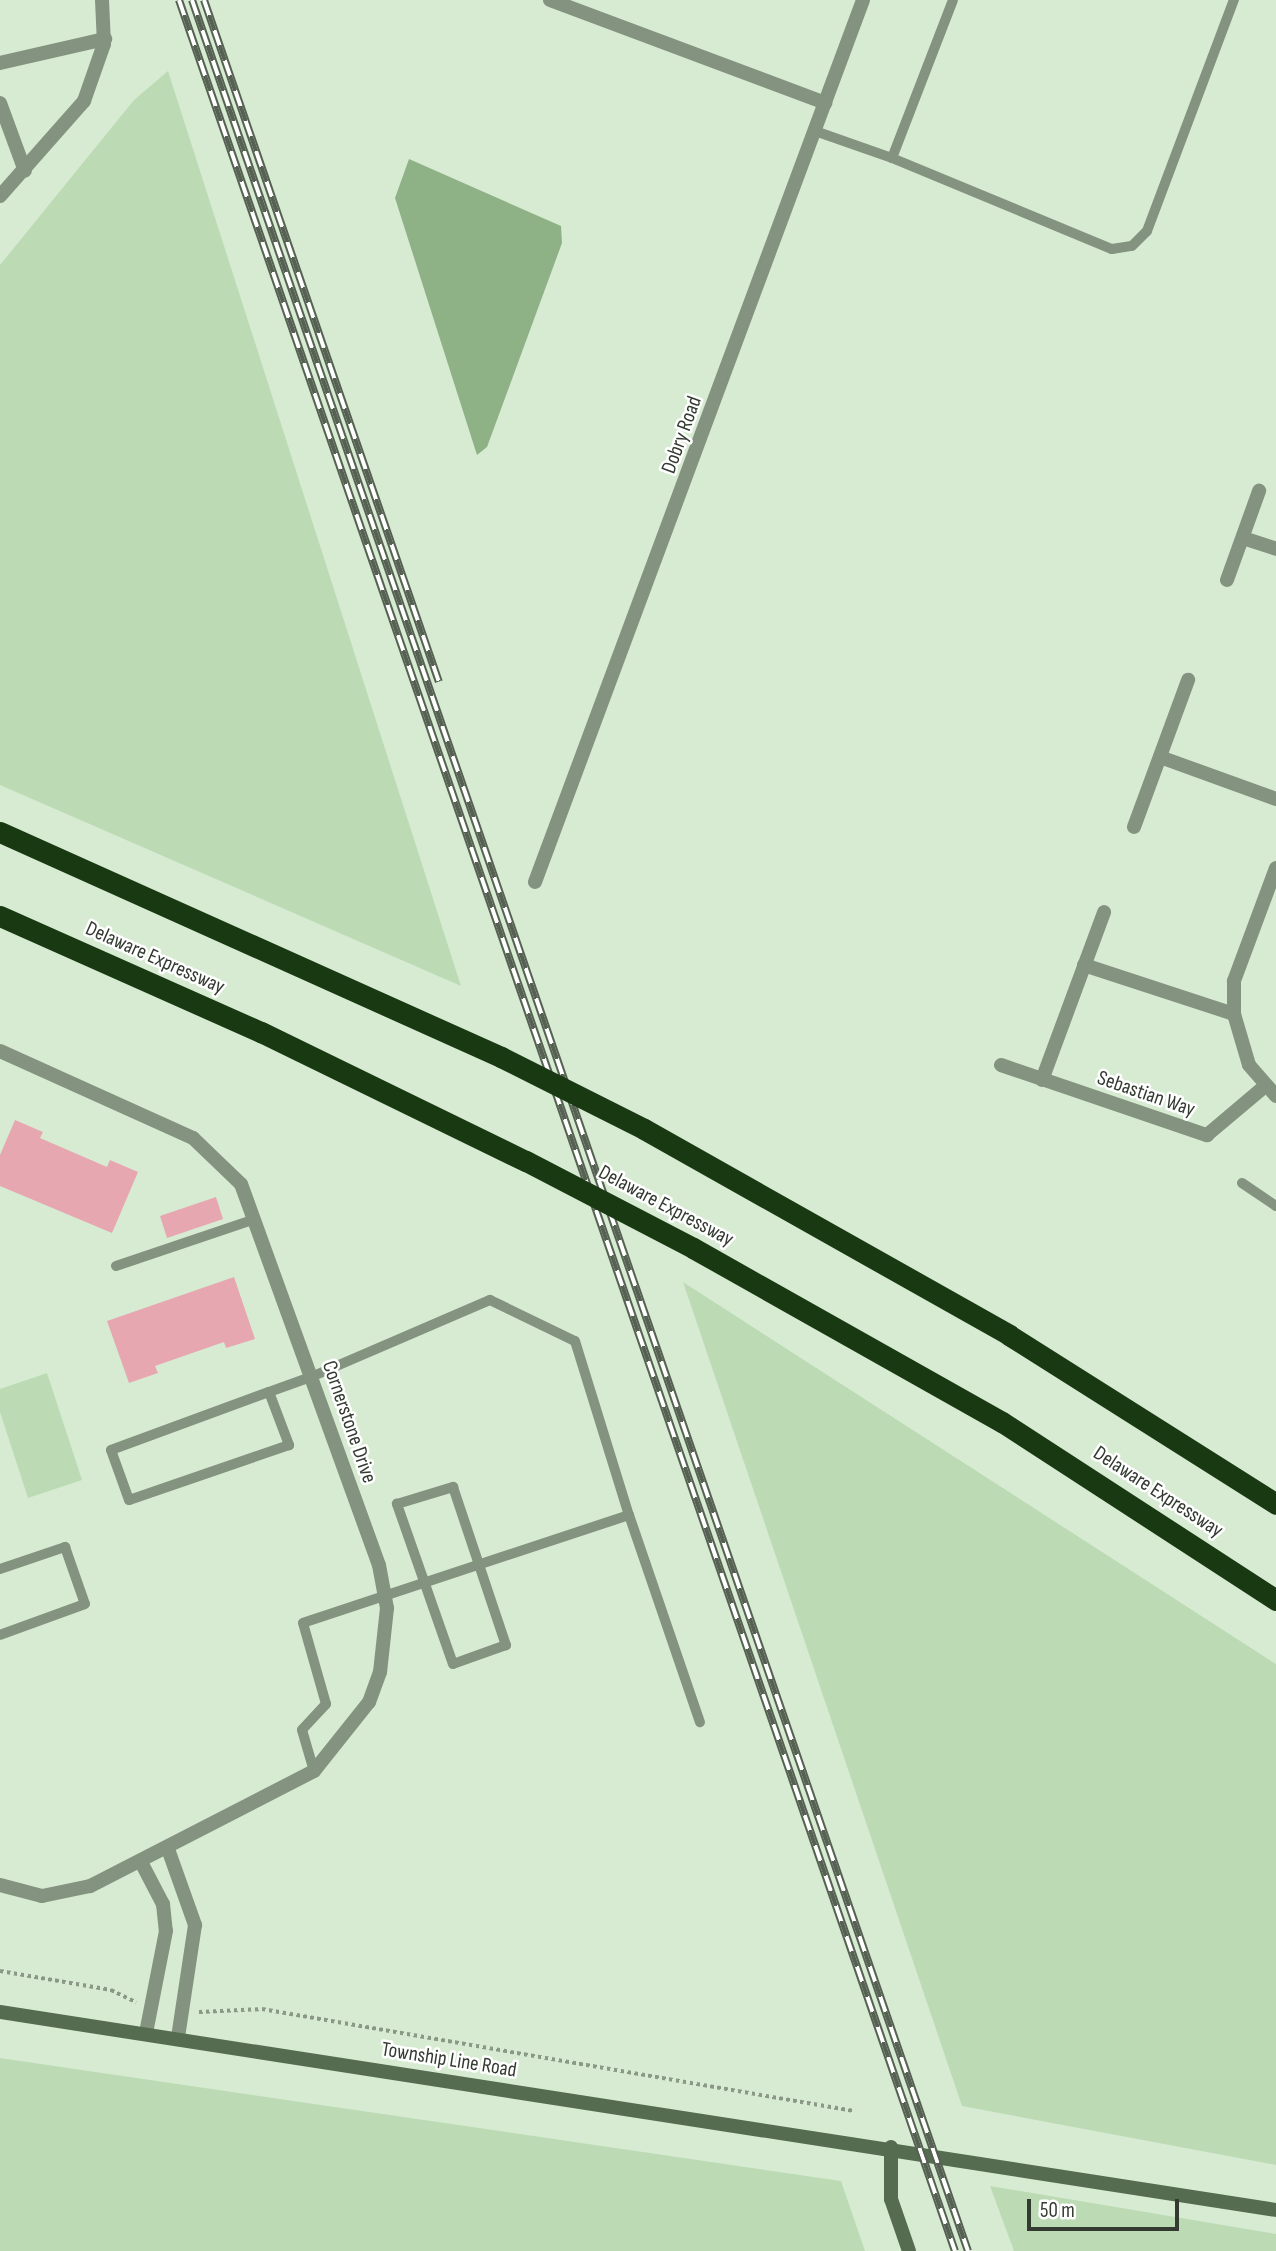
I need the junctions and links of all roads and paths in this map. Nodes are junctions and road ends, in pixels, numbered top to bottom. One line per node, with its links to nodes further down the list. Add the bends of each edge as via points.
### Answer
1 (102, 0): 6 (street)
2 (550, 0): 9 (street)
3 (863, 0): 9 (street, Dobry Road)
4 (953, 0): 11 (lane)
5 (1234, 0): 11 (lane, via 1147,231 1132,246 1112,250)
6 (105, 39): 7 (street); 12 (street, via 84,101)
7 (0, 63)
8 (0, 103): 12 (street)
9 (825, 103): 10 (street, Dobry Road)
10 (815, 131): 11 (lane); 24 (street, Dobry Road)
11 (892, 158)
12 (24, 171): 13 (street)
13 (0, 196)
14 (1259, 491): 15 (street)
15 (1243, 538): 16 (street); 17 (street)
16 (1276, 549)
17 (1227, 580)
18 (1188, 680): 19 (street)
19 (1160, 757): 20 (street); 21 (street)
20 (1276, 799)
21 (1135, 827)
22 (0, 832): 39 (highway, bridge, via 500,1057 644,1129 1009,1335)
23 (1276, 868): 28 (street, via 1234,981)
24 (535, 882)
25 (1104, 912): 27 (street)
26 (0, 916): 45 (highway, Delaware Expressway, bridge, via 261,1032 693,1248 1002,1422)
27 (1084, 965): 28 (street); 31 (street)
28 (1234, 1014): 32 (street, via 1249,1065)
29 (0, 1051): 35 (street, Cornerstone Drive, via 193,1138 234,1173)
30 (1001, 1065): 31 (street, Sebastian Way)
31 (1042, 1080): 32 (street, Sebastian Way, via 1206,1135)
32 (1270, 1091)
33 (1242, 1183): 34 (lane)
34 (1276, 1206)
35 (256, 1219): 36 (lane); 37 (street, Cornerstone Drive)
36 (116, 1266)
37 (311, 1377): 38 (lane); 40 (lane, via 490,1300 575,1341); 44 (street, Cornerstone Drive)
38 (270, 1392): 38 (lane, via 111,1450 129,1500 289,1445)
39 (1276, 1504)
40 (629, 1515): 41 (lane); 47 (lane)
41 (478, 1563): 43 (lane); 43 (lane, via 453,1487 397,1504); 43 (lane, via 506,1645 453,1664)
42 (0, 1569): 46 (lane, via 65,1547 85,1604)
43 (422, 1582): 44 (lane)
44 (384, 1594): 48 (street, Cornerstone Drive, via 386,1639 369,1702); 48 (lane, via 303,1623 326,1704 302,1730)
45 (1276, 1600)
46 (0, 1635)
47 (700, 1722)
48 (314, 1771): 49 (street, Cornerstone Drive)
49 (168, 1849): 50 (street, Cornerstone Drive); 54 (street, via 192,1903 195,1925)
50 (141, 1862): 51 (street, Cornerstone Drive, via 68,1894 24,1894); 53 (street, via 163,1905 166,1931)
51 (0, 1885)
52 (0, 1971): 53 (path, via 111,1990 124,2000)
53 (152, 2006): 56 (street)
54 (183, 2011): 57 (street); 58 (path, via 262,2009)
55 (0, 2012): 56 (street, Township Line Road)
56 (146, 2033): 57 (street, Township Line Road)
57 (178, 2037): 59 (street, Township Line Road)
58 (854, 2111)
59 (891, 2147): 60 (street, Township Line Road); 61 (street, via 891,2199)
60 (1276, 2210)
61 (909, 2251)

